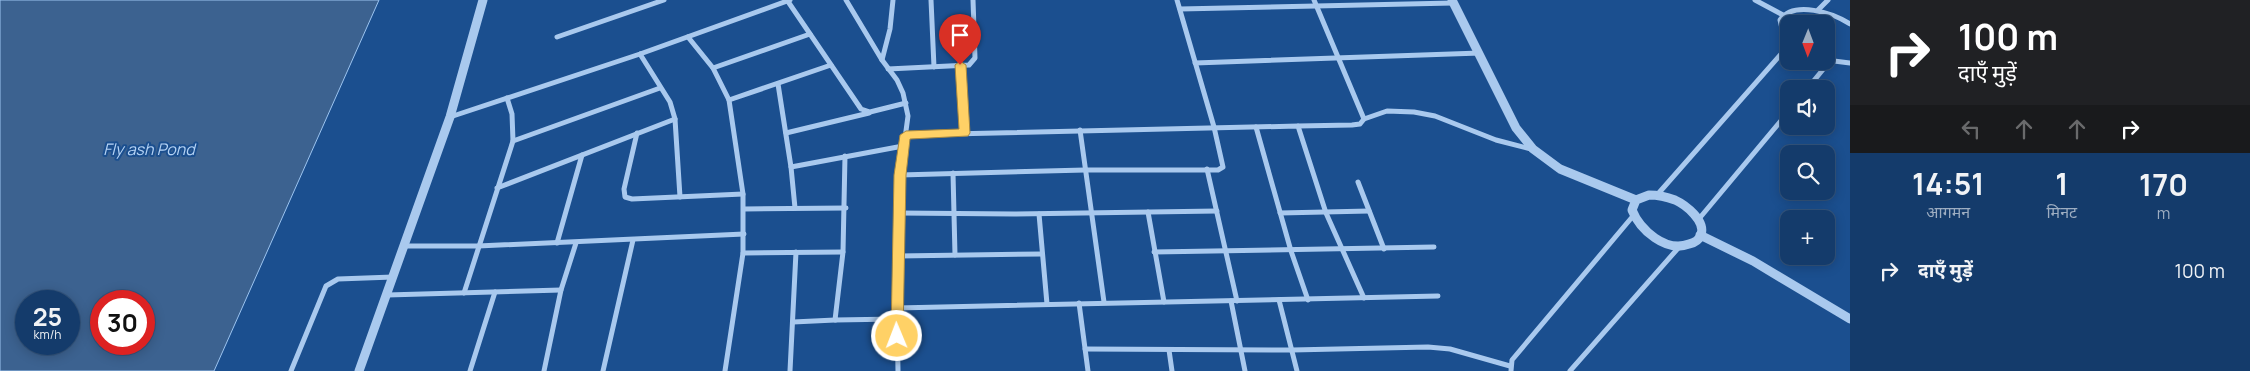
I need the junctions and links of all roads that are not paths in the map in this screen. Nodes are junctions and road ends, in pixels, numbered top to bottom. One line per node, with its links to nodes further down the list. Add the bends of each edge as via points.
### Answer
1 (483, 0): 40 (street)
2 (664, 0): 19 (street)
3 (788, 0): 18 (street); 20 (street)
4 (846, 0): 25 (street)
5 (892, 0): 25 (street, via 890,30)
6 (932, 0): 31 (street)
7 (973, 0): 30 (street, via 976,58 969,65)
8 (1177, 0): 14 (street)
9 (1314, 0): 13 (street)
10 (1755, 0): 16 (street)
11 (1828, 0): 15 (street)
12 (1452, 2): 13 (street); 21 (street)
13 (1317, 6): 14 (street); 24 (street)
14 (1180, 9): 27 (street)
15 (1818, 10): 16 (street, via 1794,9); 17 (street)
16 (1783, 15)
17 (1850, 24)
18 (810, 34): 29 (street); 32 (street)
19 (557, 38)
20 (688, 38): 22 (street); 32 (street)
21 (1480, 53): 24 (street); 54 (street, via 1516,128)
22 (640, 54): 35 (street); 36 (street)
23 (1780, 55): 65 (street)
24 (1339, 58): 27 (street); 42 (street)
25 (882, 60): 33 (street)
26 (1835, 62): 28 (street)
27 (1196, 63): 45 (street)
28 (1850, 63)
29 (831, 65): 34 (street); 39 (street, via 862,109)
30 (960, 65): 31 (street); 50 (street)
31 (934, 67): 33 (street)
32 (713, 68): 37 (street)
33 (888, 69): 38 (street, via 897,80)
34 (778, 84): 37 (street); 49 (street)
35 (660, 88): 41 (street, via 670,102); 52 (street)
36 (507, 98): 40 (street); 52 (street, via 512,114)
37 (729, 100): 64 (street)
38 (906, 103): 39 (street); 51 (street)
39 (870, 112): 49 (street)
40 (450, 117): 87 (street)
41 (675, 119): 48 (street); 66 (street)
42 (1364, 119): 44 (street, via 1360,124 1352,125); 54 (street, via 1387,111 1414,112)
43 (1780, 122): 81 (street)
44 (1298, 126): 46 (street); 78 (street)
45 (1214, 128): 46 (street); 47 (street); 58 (street, via 1223,167)
46 (1256, 128): 77 (street)
47 (1080, 130): 50 (street); 59 (street)
48 (637, 133): 55 (street); 66 (street, via 624,189 625,198)
49 (786, 133): 57 (street)
50 (964, 133): 51 (street)
51 (906, 135): 53 (street)
52 (513, 142): 63 (street)
53 (903, 146): 56 (street); 61 (street)
54 (1533, 149): 67 (street, via 1560,169)
55 (582, 155): 63 (street); 86 (street)
56 (845, 156): 57 (street); 69 (street)
57 (791, 167): 68 (street)
58 (1207, 169): 59 (street); 71 (street)
59 (1086, 170): 60 (street); 73 (street)
60 (953, 173): 61 (street); 76 (street)
61 (900, 175): 75 (street)
62 (1358, 182): 72 (street)
63 (497, 188): 88 (street)
64 (743, 194): 66 (street); 70 (street)
65 (1657, 195): 67 (street); 81 (street, via 1683,205)
66 (680, 197)
67 (1636, 200): 80 (street)
68 (795, 208): 69 (street); 70 (street)
69 (846, 208): 95 (street)
70 (744, 209): 82 (street)
71 (1217, 211): 74 (street); 97 (street)
72 (1369, 211): 78 (street); 91 (street)
73 (1092, 212): 74 (street); 79 (street); 112 (street)
74 (1148, 212): 96 (street)
75 (899, 213): 76 (street); 101 (street)
76 (954, 213): 79 (street); 100 (street)
77 (1280, 213): 78 (street); 93 (street)
78 (1326, 213): 92 (street)
79 (1039, 214): 99 (street)
80 (1633, 216): 89 (street, via 1649,234); 125 (street, via 1512,360)
81 (1698, 220): 83 (street)
82 (744, 234): 84 (street); 98 (street)
83 (1700, 235): 89 (street, via 1697,241); 118 (street, via 1754,261)
84 (633, 240): 85 (street); 130 (street)
85 (576, 242): 86 (street); 103 (street)
86 (557, 243): 88 (street)
87 (404, 246): 88 (street); 102 (street)
88 (478, 246): 105 (street)
89 (1680, 246): 138 (street)
90 (1434, 247): 91 (street)
91 (1384, 249): 92 (street)
92 (1342, 250): 93 (street); 108 (street)
93 (1291, 251): 97 (street); 110 (street)
94 (796, 252): 95 (street); 98 (street); 120 (street)
95 (843, 252): 119 (street)
96 (1154, 252): 97 (street); 113 (street)
97 (1226, 252): 111 (street)
98 (743, 253): 131 (street)
99 (1042, 254): 100 (street); 115 (street)
100 (955, 255): 101 (street)
101 (898, 256): 116 (street)
102 (393, 277): 106 (street); 126 (street, via 338,279 326,286)
103 (562, 290): 104 (street); 129 (street)
104 (495, 292): 105 (street); 128 (street)
105 (464, 293): 106 (street)
106 (386, 295): 127 (street)
107 (1438, 296): 108 (street)
108 (1364, 298): 110 (street)
109 (1278, 300): 110 (street); 111 (street); 124 (street)
110 (1308, 300)
111 (1234, 301): 113 (street); 123 (street)
112 (1104, 302): 113 (street); 114 (street)
113 (1164, 302)
114 (1079, 303): 115 (street); 121 (street)
115 (1047, 304): 116 (street)
116 (897, 308): 117 (street)
117 (897, 319): 119 (street); 133 (street)
118 (1850, 319)
119 (835, 320): 120 (street)
120 (793, 322): 132 (street)
121 (1085, 349): 122 (street); 134 (street)
122 (1169, 350): 123 (street); 135 (street)
123 (1241, 350): 124 (street); 136 (street)
124 (1292, 350): 125 (street, via 1428,347 1450,349); 137 (street)
125 (1510, 369)
126 (291, 371)
127 (359, 371)
128 (470, 371)
129 (544, 371)
130 (603, 371)
131 (725, 371)
132 (790, 371)
133 (898, 371)
134 (1088, 371)
135 (1172, 371)
136 (1245, 371)
137 (1297, 371)
138 (1570, 371)

